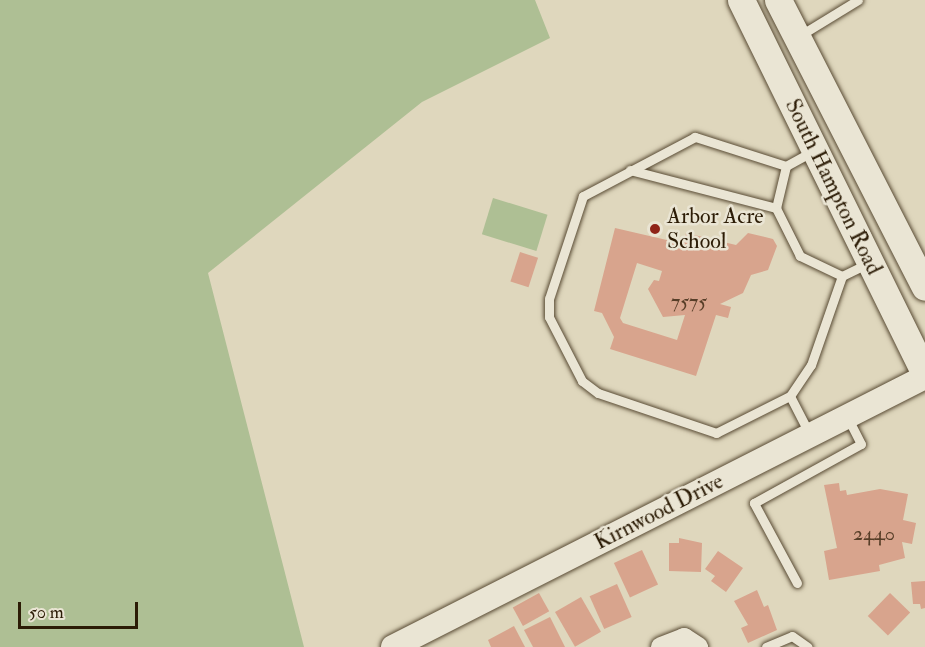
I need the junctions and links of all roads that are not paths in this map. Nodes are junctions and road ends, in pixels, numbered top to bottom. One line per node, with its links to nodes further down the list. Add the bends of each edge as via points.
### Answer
1 (741, 0): 5 (main road, South Hampton Road)
2 (778, 0): 4 (main road, South Hampton Road)
3 (858, 0): 4 (lane)
4 (797, 37): 11 (main road, South Hampton Road)
5 (815, 150): 6 (lane); 9 (main road, South Hampton Road)
6 (786, 166): 7 (lane, via 694,137); 8 (lane)
7 (630, 170): 8 (lane); 13 (lane, via 583,196 549,299 549,317 582,381 598,393 716,433)
8 (776, 208): 10 (lane, via 800,256)
9 (870, 263): 10 (lane); 12 (main road, South Hampton Road)
10 (842, 276): 13 (lane, via 811,364)
11 (925, 287)
12 (925, 375): 14 (street, Kirnwood Drive)
13 (790, 396): 15 (lane)
14 (847, 417): 15 (street, Kirnwood Drive); 16 (lane, via 861,444 754,503)
15 (810, 435): 18 (street, Kirnwood Drive)
16 (797, 583)
17 (691, 642): 19 (street)
18 (393, 647)
19 (661, 647)
20 (766, 647): 21 (lane, via 792,636)
21 (808, 647)

